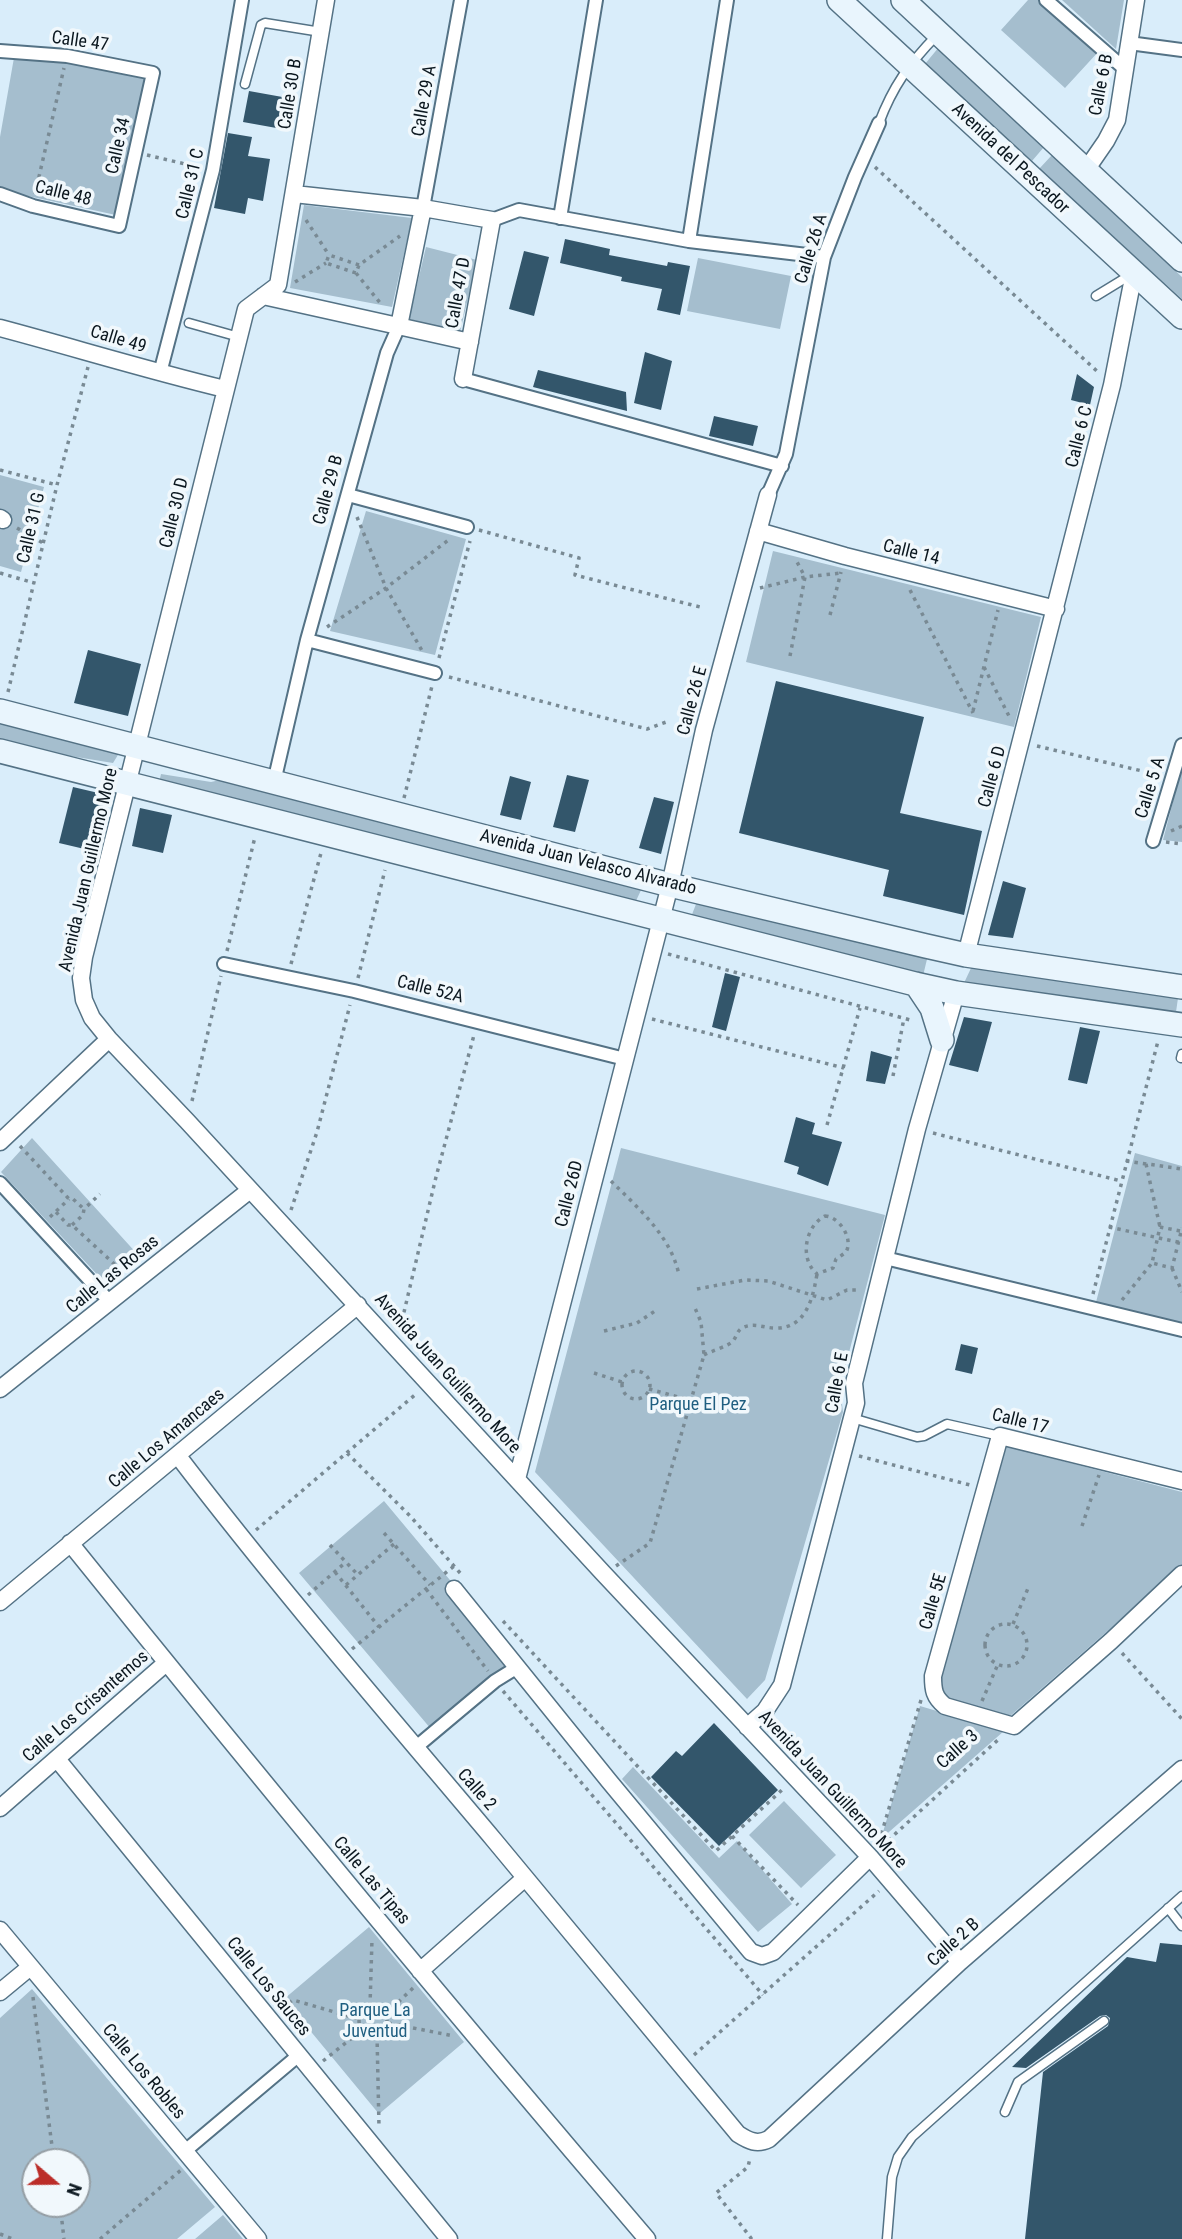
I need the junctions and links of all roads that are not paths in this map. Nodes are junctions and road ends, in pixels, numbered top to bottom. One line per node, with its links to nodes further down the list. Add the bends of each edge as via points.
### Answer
1 (242, 0): 40 (street, Calle 31 C, via 214,170)
2 (326, 0): 10 (street, Calle 30 B)
3 (461, 0): 23 (street, Calle 29 A)
4 (596, 0): 24 (street)
5 (727, 0): 27 (street)
6 (839, 0): 15 (main road, Avenida del Pescador)
7 (903, 0): 11 (main road)
8 (1046, 0): 16 (street)
9 (1136, 0): 12 (street, Calle 6 B)
10 (321, 32): 18 (lane, via 261,25); 22 (street, Calle 30 B)
11 (938, 33): 15 (lane, Calle 26 A); 20 (main road)
12 (1129, 43): 13 (street); 16 (street, Calle 6 B)
13 (1182, 50)
14 (0, 51): 17 (street, Calle 47, via 67,56)
15 (909, 64): 19 (lane, Calle 26 A); 30 (main road, Avenida del Pescador)
16 (1126, 70): 20 (street, Calle 6 B, via 1117,120)
17 (153, 73): 26 (street, Calle 34)
18 (245, 83)
19 (879, 123): 28 (street, Calle 26 A)
20 (1086, 170): 29 (main road)
21 (0, 194): 26 (street, Calle 48)
22 (293, 198): 23 (street); 31 (street, Calle 30 B)
23 (424, 208): 25 (street); 36 (street, Calle 29 B)
24 (560, 218): 25 (street, via 519,210); 27 (street)
25 (492, 220): 39 (street, Calle 47 D)
26 (119, 226)
27 (689, 241): 28 (street)
28 (824, 257): 43 (street, Calle 26 A)
29 (1182, 260)
30 (1134, 273): 33 (lane); 34 (main road, Avenida del Pescador); 48 (street, Calle 6 C, via 1112,385)
31 (278, 285): 32 (street, Calle 30 D)
32 (263, 296): 36 (street); 38 (street, Calle 30 D, via 246,309)
33 (1096, 296)
34 (1182, 317)
35 (189, 323): 38 (lane)
36 (399, 326): 39 (street); 44 (street, Calle 29 B, via 387,353)
37 (0, 328): 40 (street, Calle 49)
38 (239, 337): 42 (street, Calle 30 D)
39 (470, 342): 41 (street, Calle 47 D)
40 (160, 373): 42 (street, Calle 49)
41 (463, 379): 43 (street, Calle 47 D)
42 (225, 389): 53 (street, Calle 30 D)
43 (782, 466): 45 (street, Calle 26 A)
44 (348, 495): 46 (street); 49 (street, Calle 29 B)
45 (768, 495): 47 (street, Calle 26 E)
46 (467, 527)
47 (758, 531): 48 (street, Calle 14); 58 (street, Calle 26 E)
48 (1056, 609): 60 (street, Calle 6 D)
49 (307, 640): 50 (street); 55 (street, Calle 29 B)
50 (435, 673)
51 (2, 711): 53 (main road, Avenida Juan Velasco Alvarado)
52 (1182, 745): 57 (street, Calle 5 A)
53 (137, 748): 55 (main road, Avenida Juan Velasco Alvarado); 56 (street, Avenida Juan Guillermo More)
54 (0, 752): 56 (main road, Avenida Juan Velasco Alvarado)
55 (274, 782): 58 (main road, Avenida Juan Velasco Alvarado)
56 (129, 783): 59 (main road, Avenida Juan Velasco Alvarado); 66 (street, Avenida Juan Guillermo More, via 81,978 92,1018)
57 (1153, 841)
58 (670, 885): 59 (street, Calle 26 E); 60 (main road, Avenida Juan Velasco Alvarado)
59 (661, 919): 62 (main road, Avenida Juan Velasco Alvarado); 68 (street, Calle 26D)
60 (959, 953): 63 (main road, Avenida Juan Velasco Alvarado); 64 (main road)
61 (224, 964): 68 (street, Calle 52A, via 354,991)
62 (916, 984): 64 (main road, Avenida Juan Velasco Alvarado); 67 (main road, via 932,1008)
63 (1182, 987)
64 (949, 992): 65 (main road, Avenida Juan Velasco Alvarado); 67 (street, Calle 6 E)
65 (1172, 1023)
66 (109, 1039): 69 (street); 71 (street, Avenida Juan Guillermo More)
67 (942, 1040): 72 (street, Calle 6 E)
68 (625, 1059): 80 (street, Calle 26D)
69 (5, 1138)
70 (0, 1183): 73 (street)
71 (250, 1190): 73 (street, Calle Las Rosas); 74 (street, Avenida Juan Guillermo More)
72 (885, 1258): 75 (street); 77 (street, Calle 6 E, via 854,1383)
73 (110, 1302): 76 (street, Calle Las Rosas)
74 (358, 1305): 79 (street, Calle Los Amancaes); 80 (street, Avenida Juan Guillermo More)
75 (1182, 1330)
76 (3, 1381)
77 (852, 1418): 78 (lane, Calle 17, via 917,1437 947,1424); 88 (street, Calle 6 E, via 782,1685 765,1711)
78 (1000, 1436): 81 (street, Calle 17); 83 (street, Calle 5E, via 933,1676 936,1699 944,1706 1014,1726)
79 (178, 1456): 82 (street, Calle Los Amancaes); 89 (street, Calle 2)
80 (517, 1479): 88 (street, Avenida Juan Guillermo More)
81 (1182, 1481)
82 (70, 1543): 85 (street, Calle Los Amancaes); 86 (street, Calle Las Tipas)
83 (1182, 1574)
84 (458, 1583): 87 (street)
85 (0, 1602)
86 (166, 1663): 90 (street, Calle Los Crisantemos); 101 (street, Calle Las Tipas)
87 (516, 1668): 89 (street); 93 (street, via 751,1952 762,1956 773,1952)
88 (747, 1727): 93 (street, Avenida Juan Guillermo More)
89 (415, 1748): 94 (street, Calle 2)
90 (57, 1759): 92 (street, Calle Los Crisantemos); 104 (street, Calle Los Sauces)
91 (1182, 1769): 99 (street, Calle 2 B)
92 (0, 1808)
93 (875, 1851): 99 (street, Avenida Juan Guillermo More, via 890,1881)
94 (525, 1878): 101 (street); 106 (street, Calle 2, via 738,2134)
95 (1182, 1896): 96 (lane)
96 (1168, 1908): 97 (lane); 111 (lane, via 912,2137 898,2157 892,2177)
97 (1182, 1926)
98 (0, 1930): 100 (street, Calle Los Robles)
99 (960, 1962): 106 (street, Calle 2 B, via 769,2139)
100 (29, 1968): 102 (street); 107 (street, Calle Los Robles)
101 (423, 1974): 110 (street, Calle Las Tipas)
102 (0, 1992)
103 (1104, 2021): 105 (lane, via 1018,2081)
104 (299, 2055): 107 (street); 109 (street, Calle Los Sauces)
105 (1005, 2112)
106 (753, 2142)
107 (188, 2156): 108 (street, Calle Los Robles)
108 (258, 2239)
109 (449, 2239)
110 (647, 2239)
111 (887, 2239)

